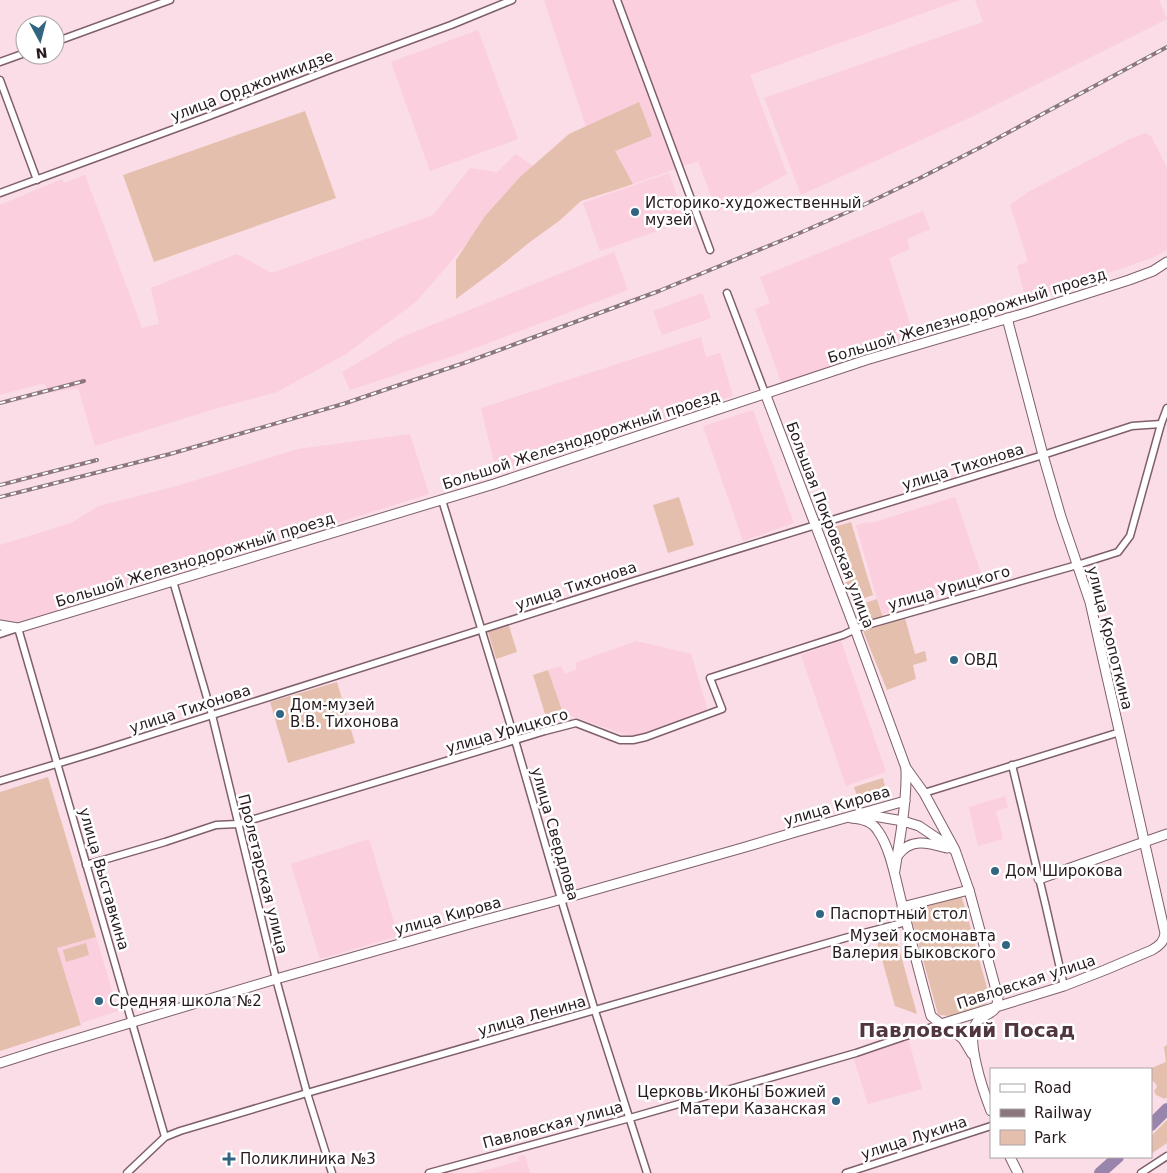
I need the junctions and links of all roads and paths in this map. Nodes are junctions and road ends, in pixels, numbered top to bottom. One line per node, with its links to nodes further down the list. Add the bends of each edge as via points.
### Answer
1 (170, 0): 4 (street)
2 (512, 0): 8 (street, улица Орджоникидзе)
3 (617, 0): 10 (street)
4 (65, 38)
5 (15, 57): 6 (street)
6 (0, 62)
7 (0, 80): 8 (street)
8 (38, 180): 9 (street, улица Орджоникидзе)
9 (0, 193)
10 (710, 250)
11 (1167, 262): 13 (main road, Большой Железнодорожный проезд, via 1129,280)
12 (727, 293): 14 (street, Большая Покровская улица)
13 (1007, 318): 14 (main road, Большой Железнодорожный проезд); 17 (main road, улица Кропоткина)
14 (765, 393): 18 (main road, Большой Железнодорожный проезд); 19 (main road, Большая Покровская улица)
15 (1167, 408): 16 (street)
16 (1161, 424): 17 (street, улица Тихонова, via 1132,426); 20 (street, улица Урицкого, via 1130,536 1118,552)
17 (1043, 455): 19 (street, улица Тихонова); 20 (main road, улица Кропоткина)
18 (442, 500): 21 (main road, Большой Железнодорожный проезд); 24 (street, улица Свердлова)
19 (815, 525): 24 (street, улица Тихонова); 25 (main road, Большая Покровская улица)
20 (1078, 565): 25 (street, улица Урицкого); 28 (main road, улица Кропоткина, via 1090,602)
21 (173, 580): 23 (main road, Большой Железнодорожный проезд); 27 (street, Пролетарская улица)
22 (0, 625): 23 (main road)
23 (18, 628): 26 (street, Большой Железнодорожный проезд); 30 (street, улица Выставкина)
24 (482, 629): 27 (street, улица Тихонова); 29 (street, улица Свердлова)
25 (855, 629): 29 (street, улица Урицкого, via 710,678 722,709 646,737 620,740 576,723); 32 (main road, Большая Покровская улица)
26 (0, 634)
27 (212, 715): 30 (street, улица Тихонова); 39 (street, Пролетарская улица)
28 (1120, 732): 31 (street); 41 (main road, улица Кропоткина)
29 (516, 740): 39 (street, улица Урицкого); 48 (street, улица Свердлова)
30 (57, 764): 33 (street, улица Тихонова); 44 (street, улица Выставкина)
31 (1012, 765): 34 (street); 46 (street)
32 (906, 768): 34 (main road); 35 (main road)
33 (0, 781)
34 (924, 793): 42 (main road)
35 (905, 800): 36 (main road, улица Кирова); 38 (main road)
36 (859, 814): 37 (main road, улица Кирова); 38 (main road)
37 (844, 818): 45 (main road, via 861,819 877,829); 48 (main road, улица Кирова)
38 (903, 821): 42 (main road, via 919,826); 43 (main road)
39 (238, 824): 44 (street, улица Урицкого, via 216,825); 52 (street, Пролетарская улица)
40 (1167, 834): 41 (main road)
41 (1145, 842): 46 (main road); 51 (main road, улица Кропоткина, via 1164,925)
42 (955, 850): 43 (main road, via 925,842 902,849); 47 (main road)
43 (897, 856): 45 (main road)
44 (86, 865): 56 (street, улица Выставкина)
45 (894, 872): 49 (main road)
46 (1039, 878): 53 (street)
47 (969, 890): 49 (main road); 54 (main road, via 998,997)
48 (561, 900): 52 (main road, улица Кирова); 55 (street, улица Свердлова)
49 (902, 906): 50 (main road)
50 (906, 922): 55 (street, улица Ленина); 57 (main road, via 931,1016)
51 (1164, 938): 53 (main road, Павловская улица, via 1152,950)
52 (276, 979): 56 (main road, улица Кирова); 60 (street, Пролетарская улица)
53 (1064, 986): 54 (main road, Павловская улица)
54 (996, 1007): 57 (main road, Павловская улица); 58 (main road, via 976,1023 973,1030)
55 (595, 1011): 60 (street, улица Ленина); 62 (street, улица Свердлова)
56 (132, 1022): 59 (main road, улица Кирова); 64 (street, улица Выставкина)
57 (940, 1024): 58 (main road, via 963,1039); 62 (street, Павловская улица, via 856,1053)
58 (975, 1059): 61 (main road)
59 (0, 1063)
60 (307, 1093): 64 (street, улица Ленина); 68 (street, Пролетарская улица)
61 (990, 1109)
62 (630, 1118): 69 (street, Павловская улица); 70 (street, улица Свердлова)
63 (990, 1126): 71 (street, улица Лукина)
64 (165, 1137): 67 (street)
65 (1167, 1156): 73 (street)
66 (1010, 1158): 72 (main road)
67 (127, 1173)
68 (332, 1173)
69 (429, 1173)
70 (647, 1173)
71 (846, 1173)
72 (1018, 1173)
73 (1141, 1173)

